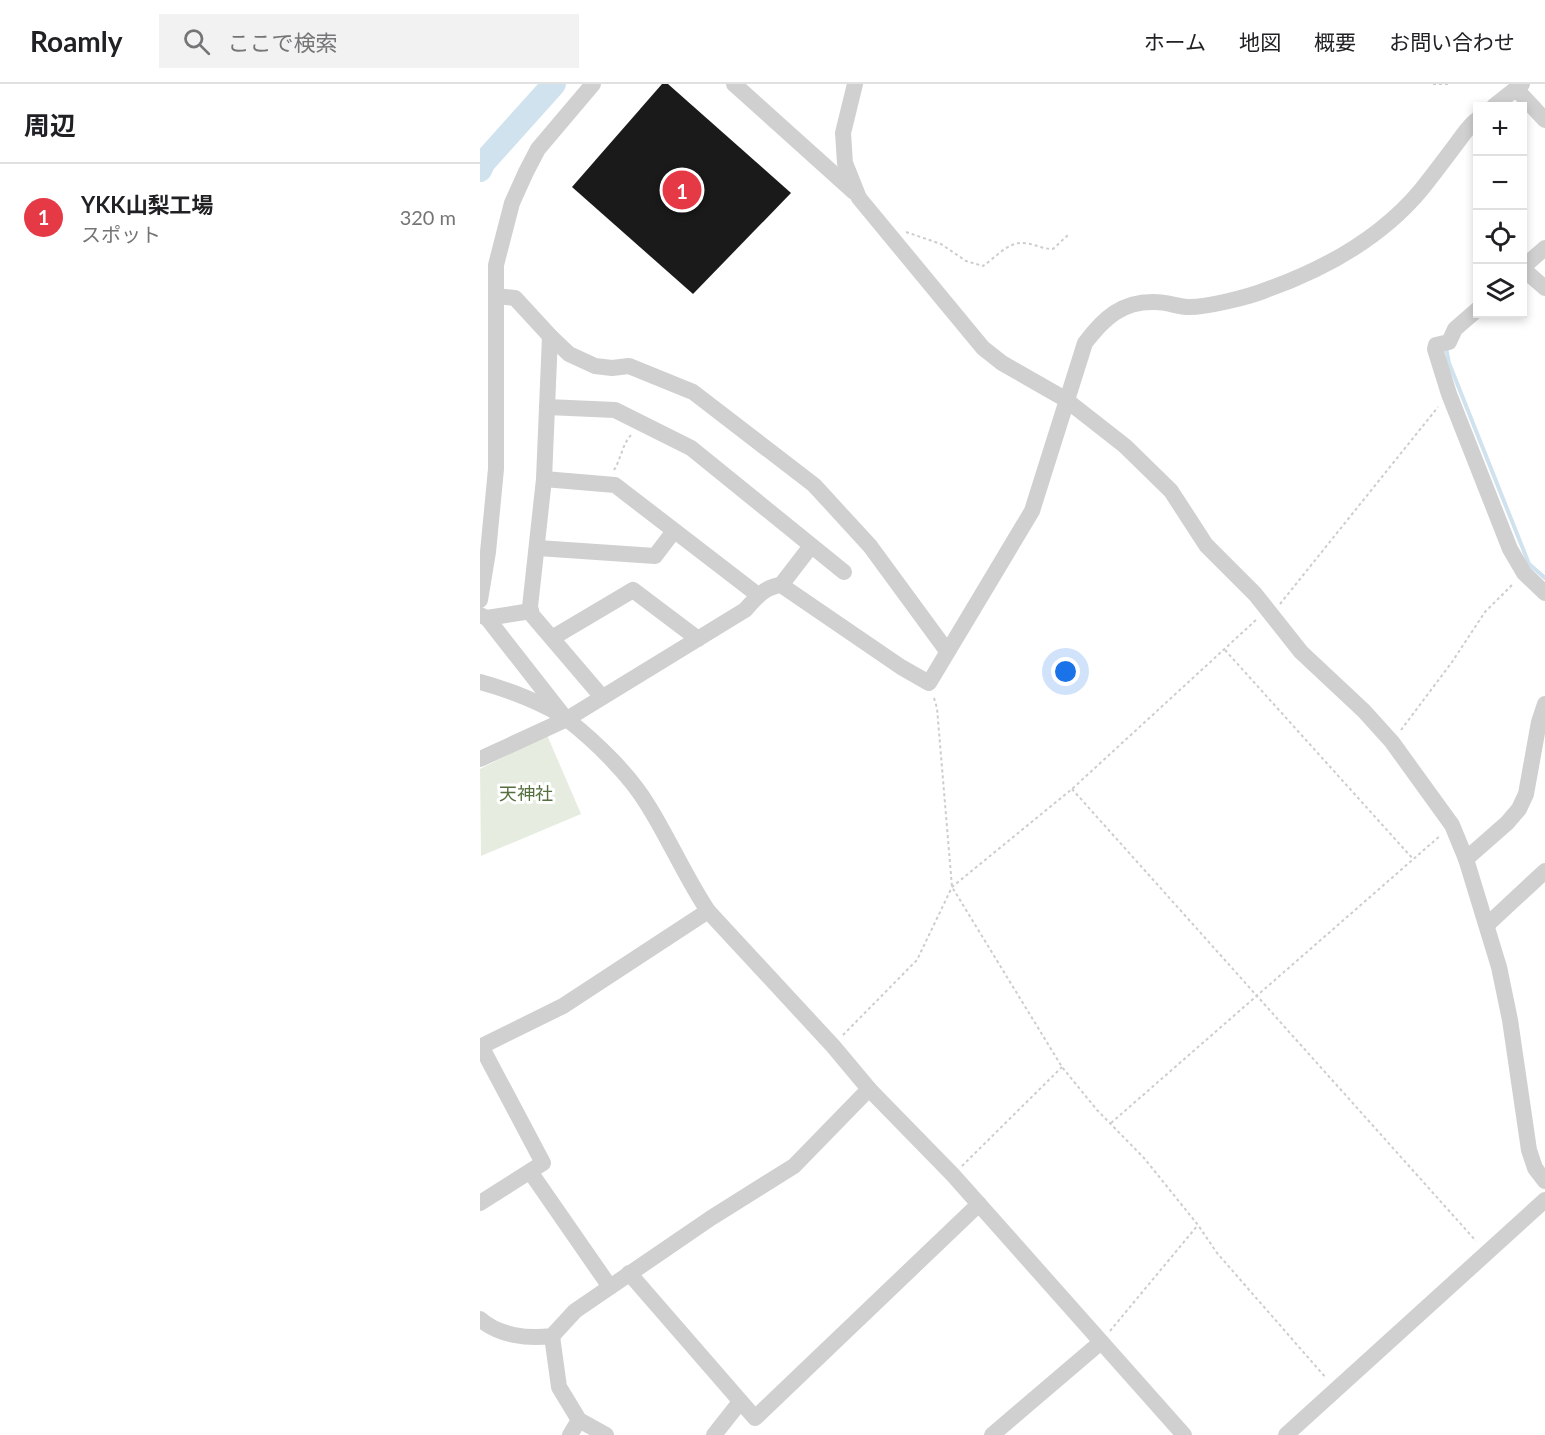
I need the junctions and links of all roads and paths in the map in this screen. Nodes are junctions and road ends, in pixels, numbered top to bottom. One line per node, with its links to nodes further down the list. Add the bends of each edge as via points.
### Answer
1 (592, 84): 17 (street, via 538,149 512,203 496,265)
2 (734, 84): 10 (street)
3 (855, 84): 10 (street, via 843,133 845,163)
4 (1433, 84): 5 (path)
5 (1448, 84)
6 (1519, 87): 7 (street); 8 (street)
7 (1499, 102)
8 (1545, 120)
9 (1473, 125): 21 (street, via 1395,218 1344,255 1265,291 1200,306 1140,303 1112,312 1084,343)
10 (859, 198): 11 (street)
11 (889, 234): 12 (path, via 918,234 966,261 983,266 1012,244 1022,242 1053,249); 21 (street, via 983,348)
12 (1068, 235)
13 (1545, 248): 14 (street)
14 (1527, 264)
15 (1527, 272): 16 (street)
16 (1545, 288)
17 (496, 296): 19 (street, via 515,298); 34 (street, via 496,469)
18 (1473, 313): 20 (street, via 1443,343 1436,345)
19 (550, 336): 22 (street); 41 (street, via 569,354 595,366 629,366 693,392 814,485 870,546)
20 (1449, 394): 30 (street, via 1498,521); 36 (path)
21 (1065, 399): 36 (street, via 1125,446 1172,491 1206,545); 41 (street, via 1032,511)
22 (547, 407): 23 (street, via 615,410); 24 (street)
23 (639, 423): 25 (path, via 625,441); 27 (street, via 691,448)
24 (544, 479): 25 (street); 28 (street)
25 (611, 484): 26 (street)
26 (674, 531): 28 (street, via 655,556); 33 (street)
27 (811, 546): 29 (street); 31 (street)
28 (538, 548): 35 (street)
29 (844, 572)
30 (1524, 573): 32 (street); 47 (path, via 1485,612)
31 (781, 585): 33 (street, via 771,586); 43 (street)
32 (1545, 593)
33 (758, 595): 39 (street, via 745,610)
34 (480, 600)
35 (531, 611): 37 (street); 38 (street)
36 (1269, 613): 40 (path); 47 (street, via 1301,652)
37 (483, 616): 46 (street)
38 (552, 638): 39 (street, via 633,590); 44 (street)
39 (698, 639): 44 (street)
40 (1225, 650): 49 (path); 51 (path)
41 (948, 651): 43 (street)
42 (480, 682): 46 (street, via 527,698)
43 (930, 683): 54 (path, via 937,708)
44 (602, 697): 46 (street)
45 (1545, 704): 52 (street, via 1526,794 1519,809)
46 (567, 719): 48 (street); 55 (street, via 622,770 648,805)
47 (1392, 742): 50 (street)
48 (480, 759)
49 (1072, 789): 54 (path); 57 (path)
50 (1452, 825): 51 (path); 52 (street)
51 (1413, 859): 57 (path)
52 (1466, 859): 56 (street)
53 (1545, 871): 56 (street)
54 (952, 887): 58 (path, via 917,960); 60 (path)
55 (708, 911): 58 (street); 59 (street, via 563,1006)
56 (1486, 925): 65 (street, via 1510,1020 1529,1150)
57 (1256, 997): 62 (path); 70 (path)
58 (833, 1046): 61 (street)
59 (481, 1047): 63 (street, via 543,1163)
60 (1062, 1066): 62 (path); 64 (path)
61 (869, 1089): 64 (street); 71 (street, via 794,1166)
62 (1111, 1123): 69 (path)
63 (531, 1173): 67 (street); 72 (street)
64 (953, 1175): 68 (street)
65 (1545, 1181)
66 (1545, 1200): 70 (street)
67 (480, 1203)
68 (979, 1204): 75 (street); 77 (street, via 755,1418)
69 (1198, 1225): 75 (path); 76 (path, via 1217,1253)
70 (1486, 1253): 76 (street)
71 (629, 1273): 72 (street); 77 (street)
72 (610, 1287): 74 (street, via 575,1311)
73 (480, 1319): 74 (street, via 489,1328 509,1334)
74 (552, 1336): 78 (street, via 559,1387)
75 (1101, 1342): 82 (street); 83 (street)
76 (1336, 1389): 84 (street)
77 (740, 1402): 81 (street)
78 (579, 1420): 79 (street); 80 (street)
79 (570, 1435)
80 (606, 1435)
81 (714, 1435)
82 (992, 1435)
83 (1184, 1435)
84 (1287, 1435)

